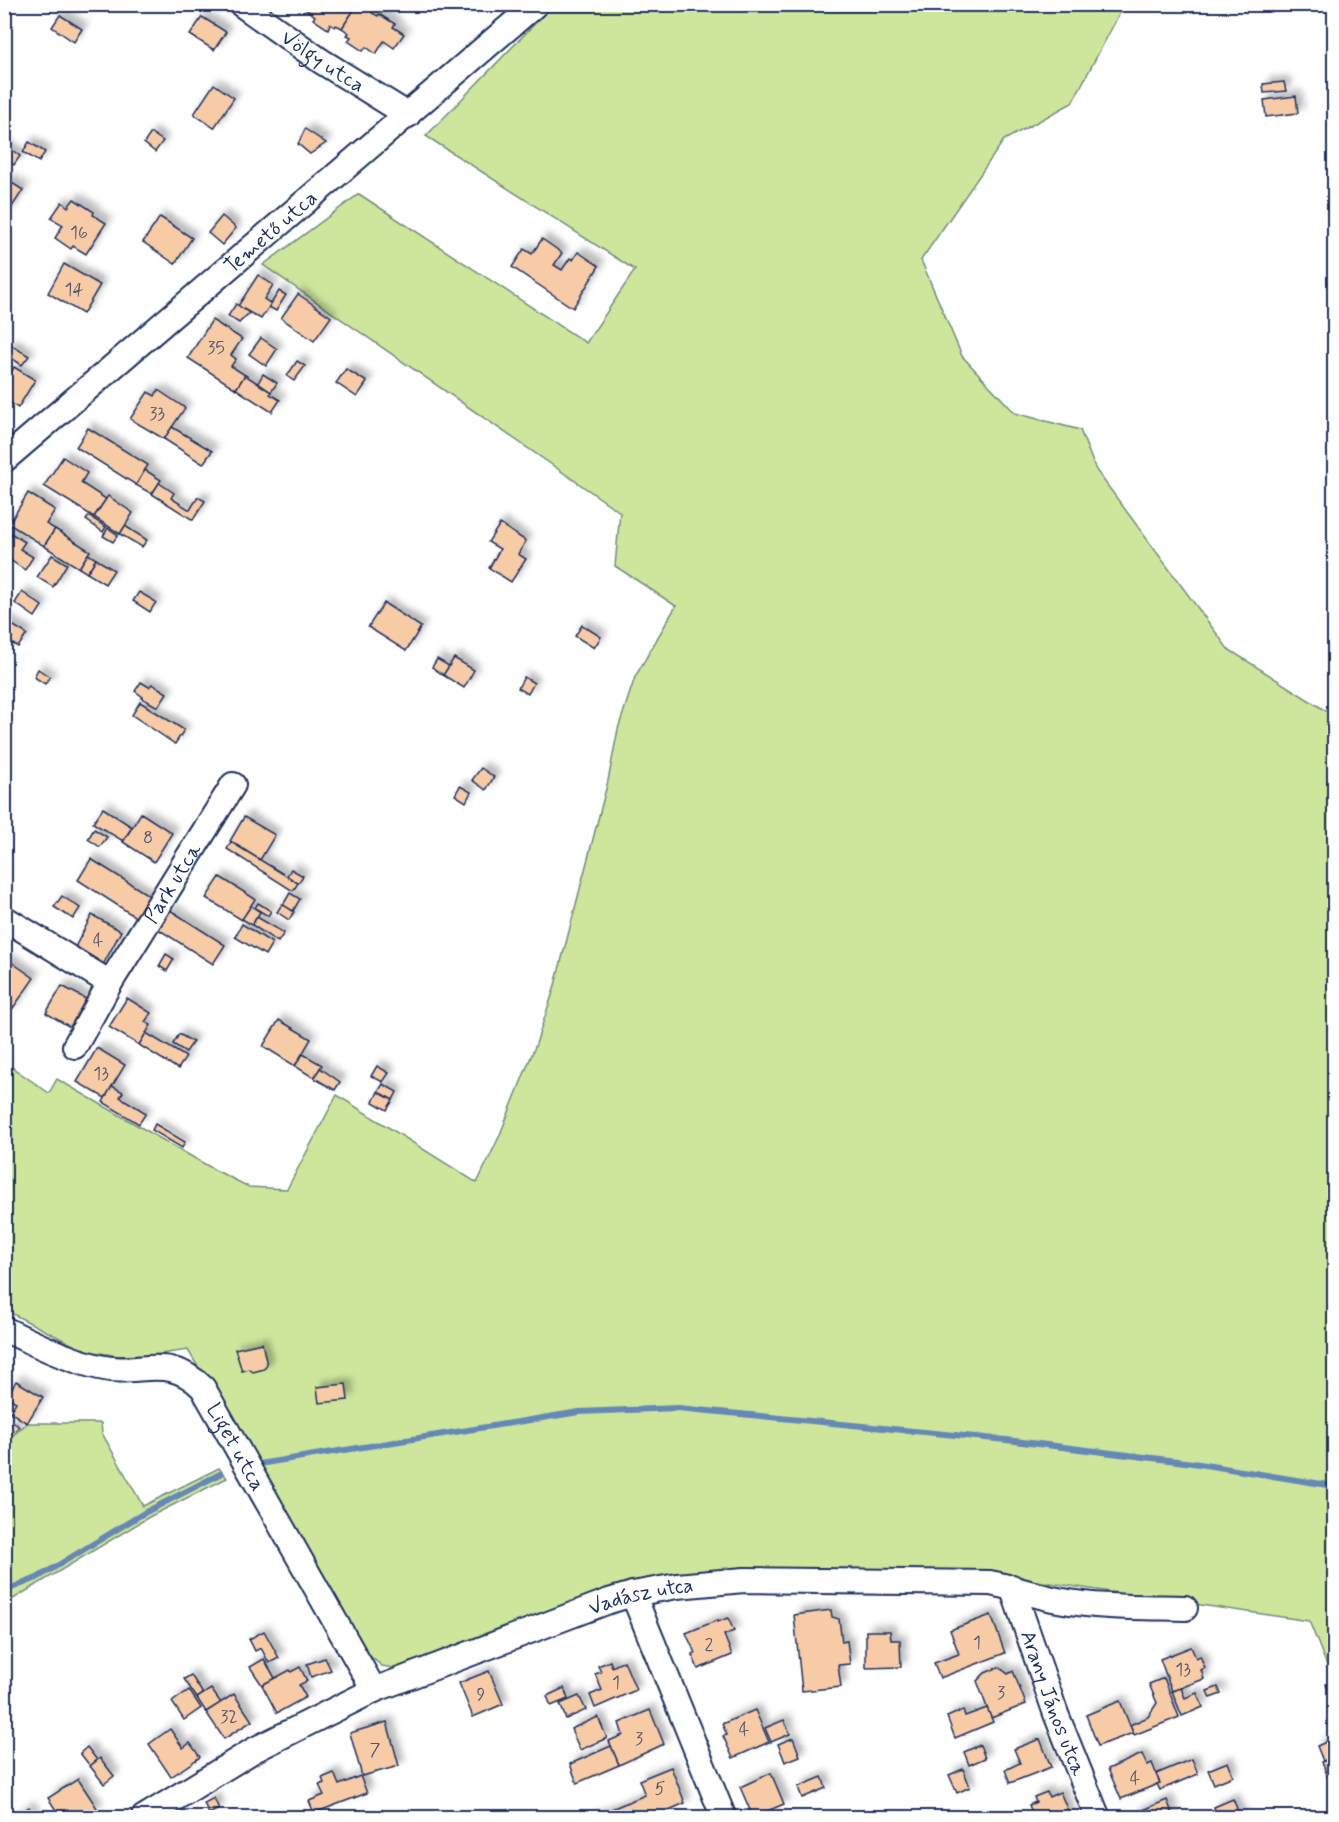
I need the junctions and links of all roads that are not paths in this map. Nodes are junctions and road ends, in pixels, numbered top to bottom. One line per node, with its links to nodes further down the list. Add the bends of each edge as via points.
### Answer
1 (242, 4): 3 (street, Völgy utca, via 321,61)
2 (536, 4): 3 (street, Temető utca)
3 (408, 115): 4 (street, Temető utca)
4 (4, 460)
5 (233, 785): 7 (street, Park utca)
6 (4, 918): 7 (street)
7 (110, 983): 8 (street, Park utca)
8 (75, 1046)
9 (4, 1329): 13 (street, Liget utca, via 101,1367 164,1367 193,1378 203,1388)
10 (1012, 1587): 11 (street, Vadász utca, via 990,1583 744,1580); 12 (street, Vadász utca, via 1058,1600); 17 (street, Arany János utca, via 1056,1714)
11 (633, 1594): 13 (street, Vadász utca); 16 (street)
12 (1185, 1608)
13 (374, 1690): 14 (street, Vadász utca, via 254,1750)
14 (170, 1810): 15 (street, Vadász utca)
15 (143, 1818)
16 (723, 1818)
17 (1098, 1818)

